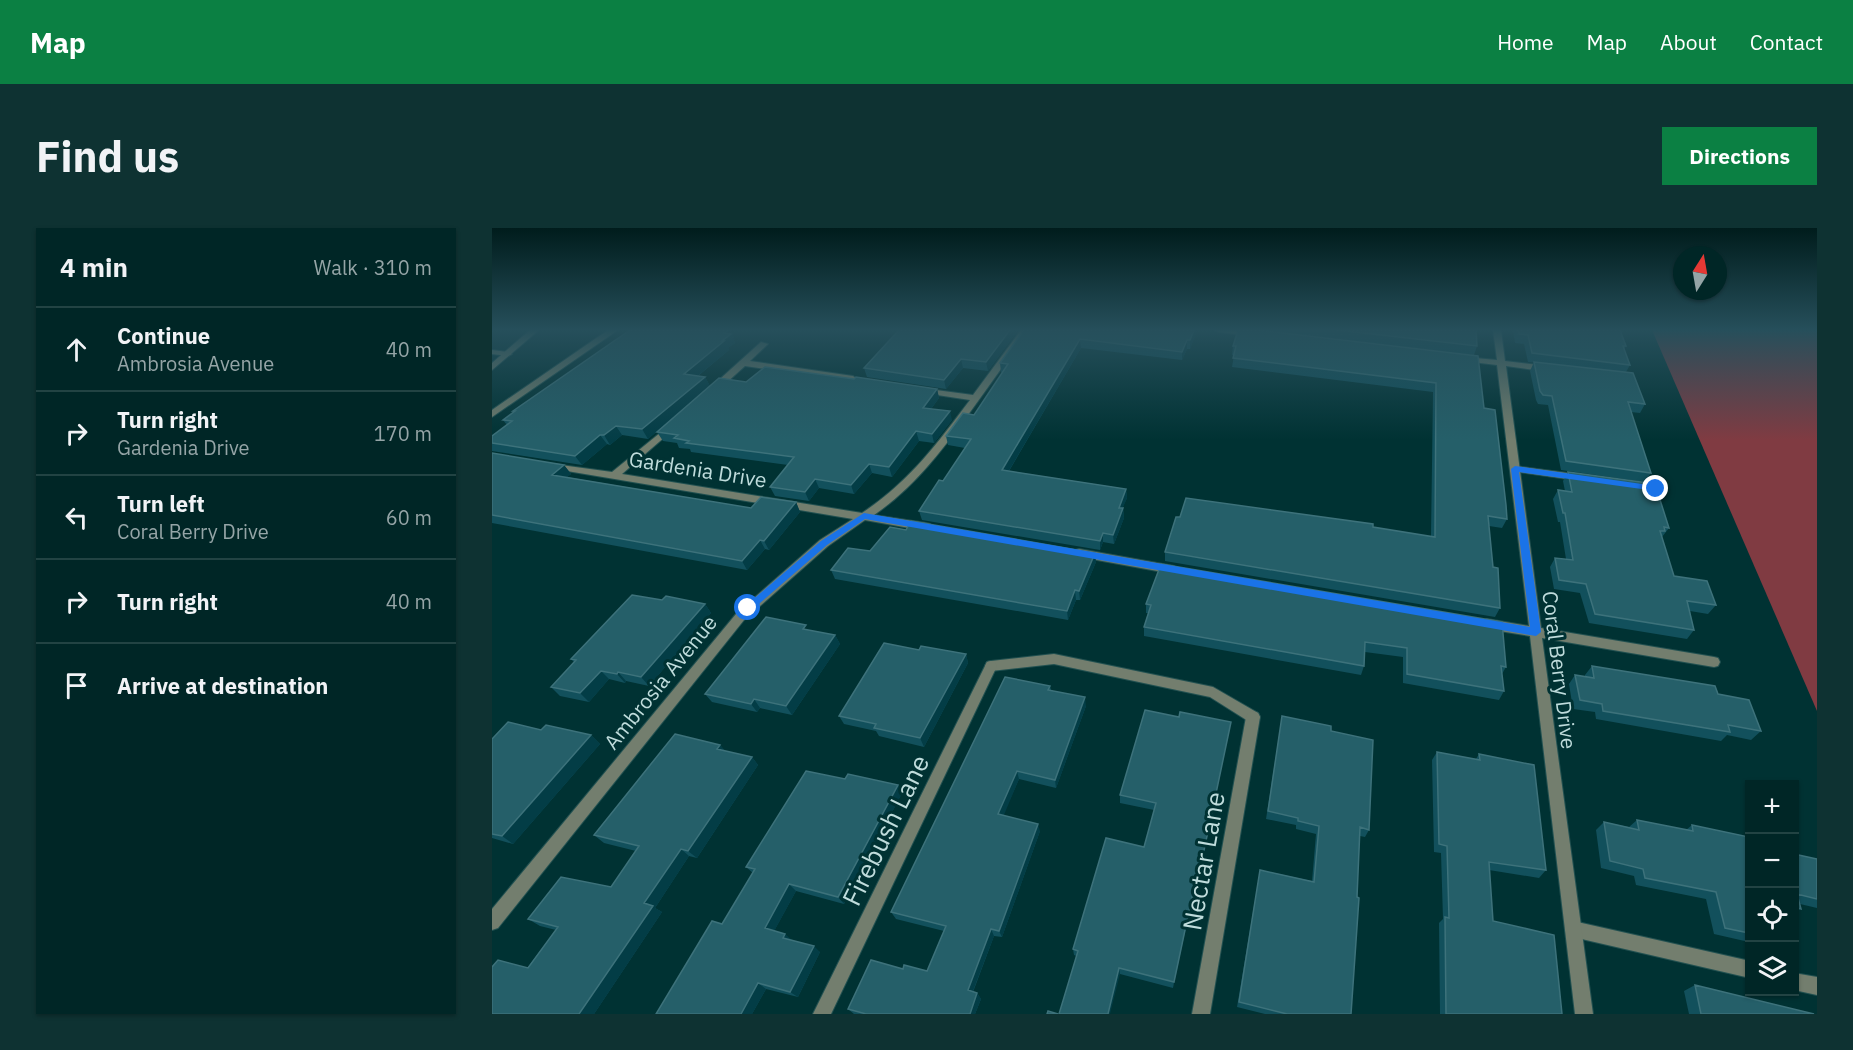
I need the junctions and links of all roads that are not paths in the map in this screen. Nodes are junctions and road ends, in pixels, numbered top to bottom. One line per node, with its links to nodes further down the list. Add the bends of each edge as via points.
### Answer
1 (561, 367): 12 (street)
2 (740, 367): 11 (street)
3 (769, 367): 8 (street)
4 (999, 367): 10 (street, Ambrosia Avenue)
5 (1501, 367): 15 (street, Coral Berry Drive)
6 (1530, 367): 7 (street)
7 (1557, 370)
8 (860, 380)
9 (918, 389): 10 (street)
10 (976, 398): 18 (street, Ambrosia Avenue, via 911,480)
11 (701, 400)
12 (492, 414)
13 (675, 423): 16 (street)
14 (537, 463): 16 (street, Gardenia Drive)
15 (1515, 469): 17 (street); 23 (street, Coral Berry Drive)
16 (615, 475): 18 (street, Gardenia Drive)
17 (1597, 480)
18 (864, 516): 19 (street, Gardenia Drive); 26 (street, Ambrosia Avenue, via 824,543 748,608)
19 (934, 528)
20 (1064, 551): 21 (street)
21 (1182, 571)
22 (1477, 622): 23 (street)
23 (1536, 632): 24 (street); 27 (street, Coral Berry Drive)
24 (1714, 662)
25 (991, 666): 31 (street, Firebush Lane); 32 (street, Nectar Lane, via 1054,659 1213,692 1253,717)
26 (493, 920)
27 (1573, 929): 28 (street); 33 (street, Coral Berry Drive)
28 (1745, 969)
29 (1799, 982): 30 (street)
30 (1817, 986)
31 (822, 1014)
32 (1202, 1014)
33 (1584, 1014)

